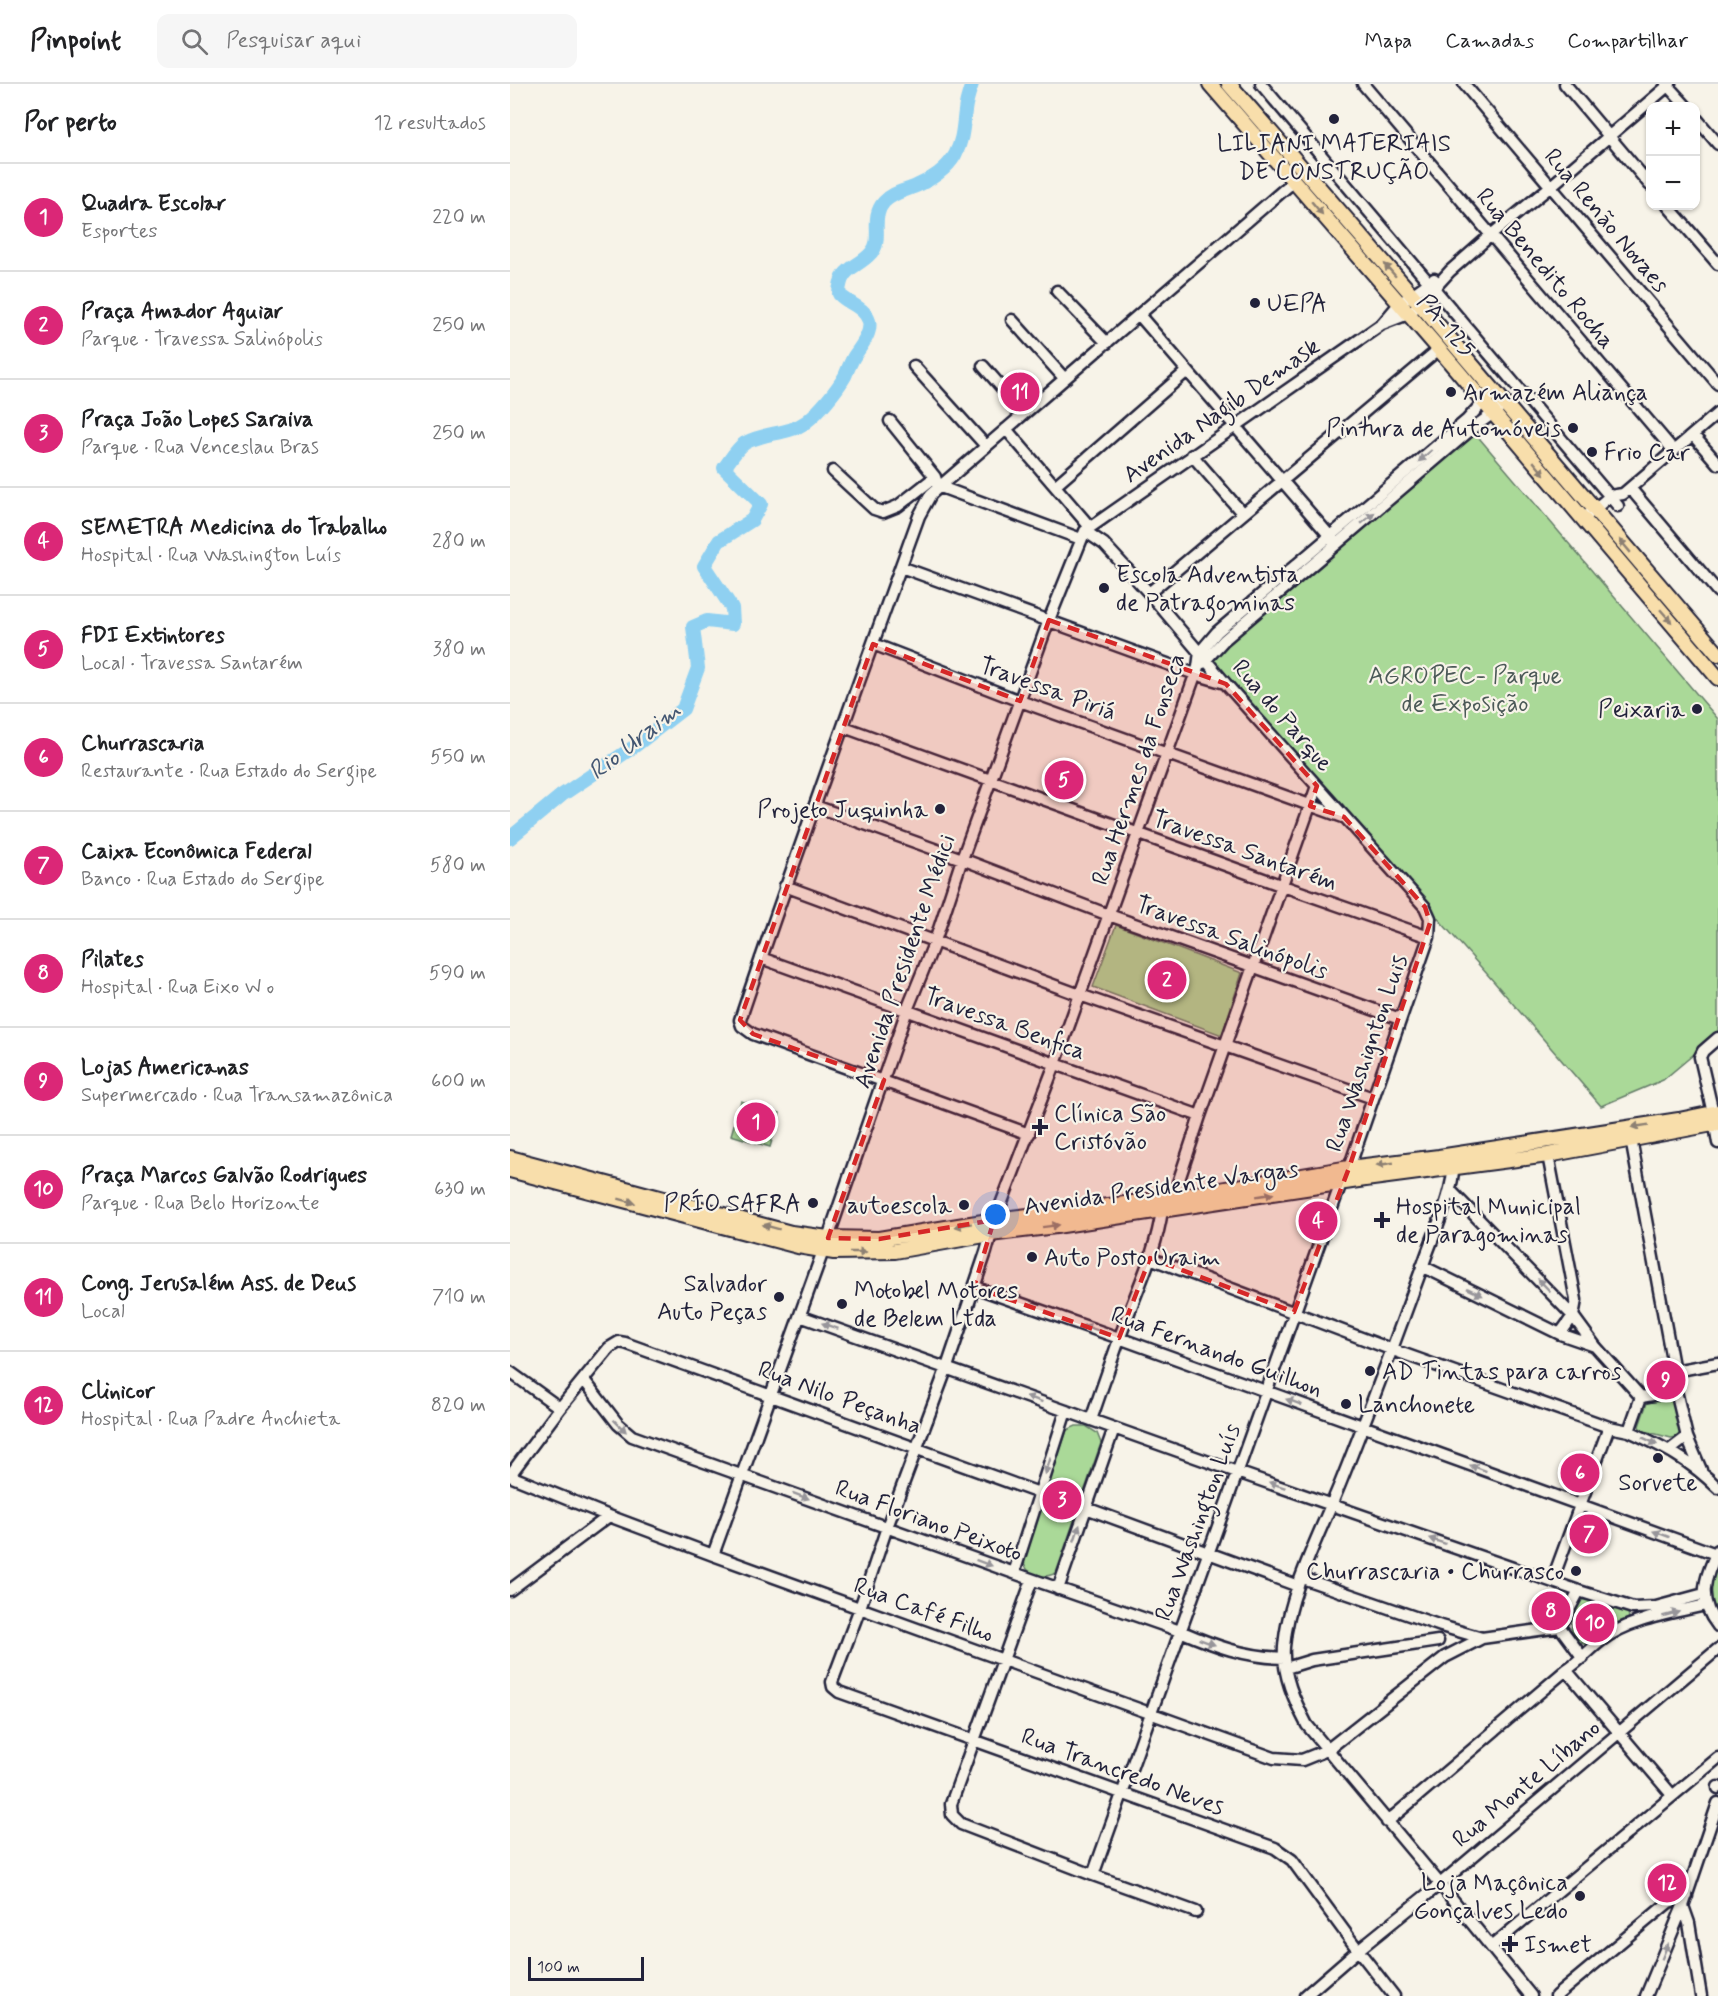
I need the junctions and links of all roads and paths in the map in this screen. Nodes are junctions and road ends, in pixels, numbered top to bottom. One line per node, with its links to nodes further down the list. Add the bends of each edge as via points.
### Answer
1 (1210, 84): 15 (main road, PA-125 / PA-125)
2 (1229, 84): 9 (main road, PA-125)
3 (1237, 84): 9 (main road)
4 (1261, 84): 20 (street)
5 (1363, 84): 18 (street, Rua Benedito Rocha)
6 (1464, 84): 16 (street, Rua Renão Novaes)
7 (1565, 84): 12 (street)
8 (1668, 85): 10 (street); 12 (street, Avenida Nagib Demask)
9 (1242, 99): 22 (main road, PA-125, one-way to 9)
10 (1683, 102)
11 (1700, 124): 13 (street)
12 (1609, 136): 14 (street); 16 (street, Avenida Nagib Demask)
13 (1718, 144)
14 (1646, 180)
15 (1294, 181): 23 (main road, PA-125 / PA-125, one-way to 23); 24 (street)
16 (1551, 186): 18 (street, Avenida Nagib Demask); 32 (street, Rua Renão Novaes)
17 (1671, 210): 19 (street)
18 (1491, 235): 20 (street, Avenida Nagib Demask); 44 (street, Rua Benedito Rocha)
19 (1718, 264)
20 (1432, 284): 22 (street, Avenida Nagib Demask); 52 (street)
21 (1057, 291): 26 (street)
22 (1416, 299): 23 (street, Avenida Nagib Demask); 33 (main road, PA-125)
23 (1403, 309): 27 (main road, PA-125 / PA-125); 40 (street, Avenida Nagib Demask)
24 (1140, 316): 26 (street); 30 (street)
25 (1012, 321): 31 (street)
26 (1107, 343): 31 (street)
27 (1439, 349): 34 (main road, PA-125 / PA-125); 49 (street)
28 (914, 366): 43 (street)
29 (984, 366): 36 (street)
30 (1187, 371): 40 (street); 50 (street)
31 (1064, 378): 36 (street)
32 (1718, 384)
33 (1496, 393): 34 (street); 35 (main road, PA-125)
34 (1483, 402): 38 (main road, PA-125 / PA-125); 59 (street, one-way to 59)
35 (1505, 404): 38 (street); 55 (main road, PA-125)
36 (1024, 412): 41 (street)
37 (1718, 413): 42 (street)
38 (1493, 414): 56 (main road, PA-125 / PA-125, one-way to 56); 59 (street, one-way to 38)
39 (890, 421): 48 (street)
40 (1234, 426): 45 (street, Avenida Nagib Demask); 49 (street)
41 (1006, 429): 43 (street); 50 (street)
42 (1693, 435): 44 (street); 46 (street)
43 (986, 446): 48 (street)
44 (1674, 451): 51 (street)
45 (1192, 455): 54 (street); 58 (street, Avenida Nagib Demask)
46 (1718, 464)
47 (833, 471): 48 (street, via 883,513)
48 (936, 482): 58 (street); 60 (street)
49 (1283, 482): 54 (street); 59 (street)
50 (1056, 485): 58 (street)
51 (1627, 491): 52 (street); 53 (street); 63 (street)
52 (1610, 496): 53 (street); 55 (street)
53 (1618, 506): 55 (street)
54 (1243, 514): 64 (street)
55 (1599, 514): 56 (street); 57 (street); 61 (main road, PA-125, one-way to 55)
56 (1582, 519): 57 (main road, PA-125 / PA-125)
57 (1592, 530): 62 (main road, PA-125 / PA-125)
58 (1086, 532): 64 (street, Rua do Parque, via 1104,544); 65 (street, Avenida Presidente Médici)
59 (1334, 541): 70 (street)
60 (901, 567): 65 (street); 68 (street)
61 (1645, 569): 62 (main road); 66 (main road, PA-125)
62 (1634, 578): 67 (main road, PA-125 / PA-125, one-way to 67)
63 (1718, 591)
64 (1149, 593): 70 (street, Rua do Parque)
65 (1049, 620): 70 (street); 73 (street, Avenida Presidente Médici)
66 (1699, 632): 67 (main road); 69 (main road, PA-125)
67 (1688, 642): 71 (main road, PA-125 / PA-125)
68 (873, 644): 73 (street, Travessa Piriá); 74 (street)
69 (1718, 654)
70 (1200, 663): 72 (street, Rua do Parque); 72 (street); 75 (street, Rua Hermes da Fonseca)
71 (1718, 678)
72 (1226, 684): 77 (street, Rua do Parque)
73 (1020, 701): 75 (street, Travessa Piriá); 76 (street, Avenida Presidente Médici)
74 (844, 727): 76 (street, Travessa Santarém); 78 (street)
75 (1167, 753): 79 (street, Travessa Piriá); 81 (street, Rua Hermes da Fonseca)
76 (990, 780): 81 (street, Travessa Santarém); 82 (street, Avenida Presidente Médici)
77 (1317, 786): 79 (street); 80 (street, Rua do Parque)
78 (815, 806): 82 (street, Travessa Salinópolis); 83 (street)
79 (1310, 806): 80 (street, Travessa Piriá); 84 (street)
80 (1344, 817): 86 (street, Rua do Parque, via 1425,907 1430,918)
81 (1138, 834): 84 (street, Travessa Santarém); 85 (street, Rua Hermes da Fonseca)
82 (962, 859): 85 (street, Travessa Salinópolis); 87 (street, Avenida Presidente Médici)
83 (785, 886): 87 (street); 88 (street)
84 (1283, 886): 86 (street, Travessa Santarém); 89 (street)
85 (1109, 915): 89 (street, Travessa Salinópolis); 90 (street, Rua Hermes da Fonseca)
86 (1429, 937): 92 (street, Rua Washignton Luis)
87 (935, 941): 90 (street); 91 (street, Avenida Presidente Médici)
88 (761, 958): 91 (street, Travessa Benfica); 96 (street, via 740,1020 742,1026 753,1034)
89 (1254, 967): 92 (street, Travessa Salinópolis); 94 (street)
90 (1080, 995): 94 (street); 95 (street, Rua Hermes da Fonseca)
91 (907, 1010): 95 (street, Travessa Benfica); 96 (street, Avenida Presidente Médici)
92 (1400, 1019): 97 (street, Rua Washignton Luis)
93 (1718, 1038): 99 (street, via 1700,1057)
94 (1225, 1047): 97 (street); 98 (street)
95 (1055, 1064): 98 (street, Travessa Benfica); 100 (street, Rua Hermes da Fonseca)
96 (884, 1080): 100 (street); 114 (street, Avenida Presidente Médici)
97 (1373, 1098): 107 (street, Rua Washignton Luis)
98 (1200, 1116): 110 (street)
99 (1716, 1118): 101 (main road, Avenida Presidente Vargas); 102 (street); 105 (main road, Avenida Presidente Vargas, one-way to 105, via 1668,1122)
100 (1029, 1134): 112 (street, Rua Hermes da Fonseca)
101 (1631, 1139): 103 (main road, Avenida Presidente Vargas); 127 (street)
102 (1718, 1143)
103 (1548, 1155): 105 (main road, Avenida Presidente Vargas); 120 (street, via 1576,1300)
104 (510, 1158): 106 (main road, Avenida Presidente Vargas)
105 (1453, 1161): 107 (main road, Avenida Presidente Vargas, one-way to 107); 108 (main road, Avenida Presidente Vargas); 109 (street)
106 (518, 1168): 114 (main road, Avenida Presidente Vargas)
107 (1349, 1168): 108 (street, Rua Washignton Luis); 110 (main road, Avenida Presidente Vargas)
108 (1341, 1183): 111 (main road, Avenida Presidente Vargas, one-way to 108); 118 (street, Rua Washington Luís)
109 (1450, 1190): 116 (street); 120 (street, one-way to 109)
110 (1173, 1198): 112 (main road, Avenida Presidente Vargas)
111 (1162, 1210): 113 (main road, Avenida Presidente Vargas, one-way to 111); 115 (street)
112 (995, 1220): 113 (street, Rua Hermes da Fonseca); 114 (main road, Avenida Presidente Vargas, one-way to 114)
113 (990, 1234): 114 (main road, Avenida Presidente Vargas, one-way to 113, via 885,1252); 117 (street, Rua Hermes da Fonseca)
114 (826, 1244): 119 (street, Avenida Presidente Médici)
115 (1150, 1258): 118 (street); 122 (street)
116 (1422, 1266): 121 (street, one-way to 121); 124 (street)
117 (974, 1287): 122 (street, Rua Fernando Guilhon, one-way to 117); 126 (street, Rua Hermes da Fonseca)
118 (1294, 1312): 124 (street); 131 (street, Rua Washington Luís)
119 (800, 1316): 126 (street, one-way to 119); 132 (street, Avenida Presidente Médici)
120 (1573, 1316): 121 (street); 123 (street)
121 (1560, 1334): 123 (street)
122 (1119, 1338): 131 (street, Rua Fernando Guilhon); 136 (street)
123 (1595, 1346): 133 (street)
124 (1393, 1350): 137 (street); 138 (street)
125 (1718, 1363): 127 (street)
126 (946, 1367): 135 (street, one-way to 126); 142 (street, Rua Hermes da Fonseca)
127 (1674, 1371): 130 (street)
128 (510, 1372): 134 (street)
129 (584, 1380): 132 (street, Rua Nilo Peçanha, via 609,1348 619,1342); 134 (street); 146 (street, Rua Floriano Peixoto, one-way to 146, via 632,1436)
130 (1676, 1391): 133 (street); 141 (street)
131 (1266, 1392): 137 (street, Rua Fernando Guilhon, one-way to 131); 145 (street, Rua Washington Luís)
132 (771, 1395): 142 (street, Rua Nilo Peçanha); 146 (street, Avenida Presidente Médici)
133 (1641, 1397): 140 (street)
134 (560, 1408): 147 (street)
135 (1066, 1411): 136 (street); 149 (street, one-way to 149)
136 (1091, 1420): 139 (street)
137 (1364, 1426): 150 (street); 151 (street, Rua Fernando Guilhon, one-way to 137)
138 (1609, 1427): 140 (street); 151 (street)
139 (1114, 1428): 145 (street); 152 (street)
140 (1629, 1431): 143 (street, one-way to 143)
141 (1687, 1437): 143 (street); 144 (street)
142 (917, 1448): 149 (street, Rua Nilo Peçanha); 154 (street, Rua Hermes da Fonseca)
143 (1670, 1450): 144 (street)
144 (1701, 1470): 148 (street)
145 (1237, 1472): 150 (street, one-way to 145); 156 (street, Rua Washington Luís)
146 (742, 1475): 154 (street, Rua Floriano Peixoto, one-way to 154); 157 (street, Avenida Presidente Médici)
147 (510, 1476): 153 (street, Rua Café Filho)
148 (1718, 1488)
149 (1039, 1493): 158 (street)
150 (1332, 1505): 160 (street, one-way to 150); 161 (street)
151 (1580, 1505): 155 (street, Rua Fernando Guilhon, one-way to 151); 160 (street)
152 (1086, 1508): 156 (street); 162 (street, one-way to 152)
153 (609, 1516): 157 (street, Rua Café Filho); 163 (street)
154 (887, 1527): 158 (street, Rua Floriano Peixoto, one-way to 158); 166 (street, Rua Hermes da Fonseca)
155 (1717, 1552): 165 (street)
156 (1207, 1553): 161 (street); 172 (street, Rua Washington Luís)
157 (713, 1555): 166 (street, Rua Café Filho)
158 (1014, 1573): 159 (street, Rua Floriano Peixoto)
159 (1032, 1580): 162 (street, Rua Floriano Peixoto); 178 (street)
160 (1552, 1581): 164 (street)
161 (1300, 1582): 169 (street); 179 (street, via 1287,1630)
162 (1058, 1589): 172 (street, Rua Floriano Peixoto)
163 (510, 1590)
164 (1579, 1591): 167 (street); 171 (street)
165 (1704, 1600): 167 (street); 168 (street, one-way to 165); 170 (street)
166 (860, 1608): 178 (street, Rua Café Filho); 181 (street, Rua Hermes da Fonseca, via 832,1677)
167 (1633, 1608): 168 (street)
168 (1635, 1623): 177 (street, via 1602,1639)
169 (1441, 1626): 173 (street); 174 (street)
170 (1718, 1626)
171 (1560, 1627): 173 (street); 177 (street)
172 (1180, 1631): 179 (street, Rua Floriano Peixoto, one-way to 179, via 1243,1655); 182 (street, Rua Washington Luís)
173 (1482, 1638): 176 (street, Rua Café Filho)
174 (1438, 1641): 176 (street); 179 (street, Rua Floriano Peixoto)
175 (1718, 1649): 183 (street, Rua Monte Líbano)
176 (1444, 1657): 185 (street, Rua Café Filho)
177 (1583, 1658): 180 (street)
178 (1005, 1660): 182 (street, Rua Café Filho); 184 (street)
179 (1285, 1663): 185 (street, via 1294,1700)
180 (1566, 1670): 183 (street); 190 (street)
181 (833, 1686): 184 (street, Rua Trancredo Neves, via 839,1692)
182 (1150, 1713): 185 (street, Rua Café Filho, via 1274,1758 1302,1760); 187 (street, Rua Washington Luís)
183 (1618, 1733): 188 (street); 192 (street, Rua Monte Líbano)
184 (975, 1741): 187 (street, Rua Trancredo Neves); 191 (street, via 951,1804 952,1815 960,1824)
185 (1327, 1750): 190 (street)
186 (1718, 1758): 188 (street)
187 (1121, 1792): 191 (street, Rua Washington Luís); 196 (street, Rua Trancredo Neves, via 1285,1853)
188 (1672, 1795): 195 (street)
189 (1718, 1803): 193 (street)
190 (1387, 1822): 192 (street)
191 (1093, 1875): 194 (street)
192 (1440, 1884): 195 (street); 196 (street, Rua Monte Líbano)
193 (1685, 1901): 200 (street, via 1669,1902); 201 (street, one-way to 193); 202 (street)
194 (1196, 1912)
195 (1491, 1947): 199 (street)
196 (1358, 1950): 197 (street, Rua Monte Líbano); 198 (street, Rua Trancredo Neves)
197 (1305, 1996)
198 (1394, 1996)
199 (1531, 1996)
200 (1556, 1996)
201 (1646, 1996)
202 (1701, 1996)

